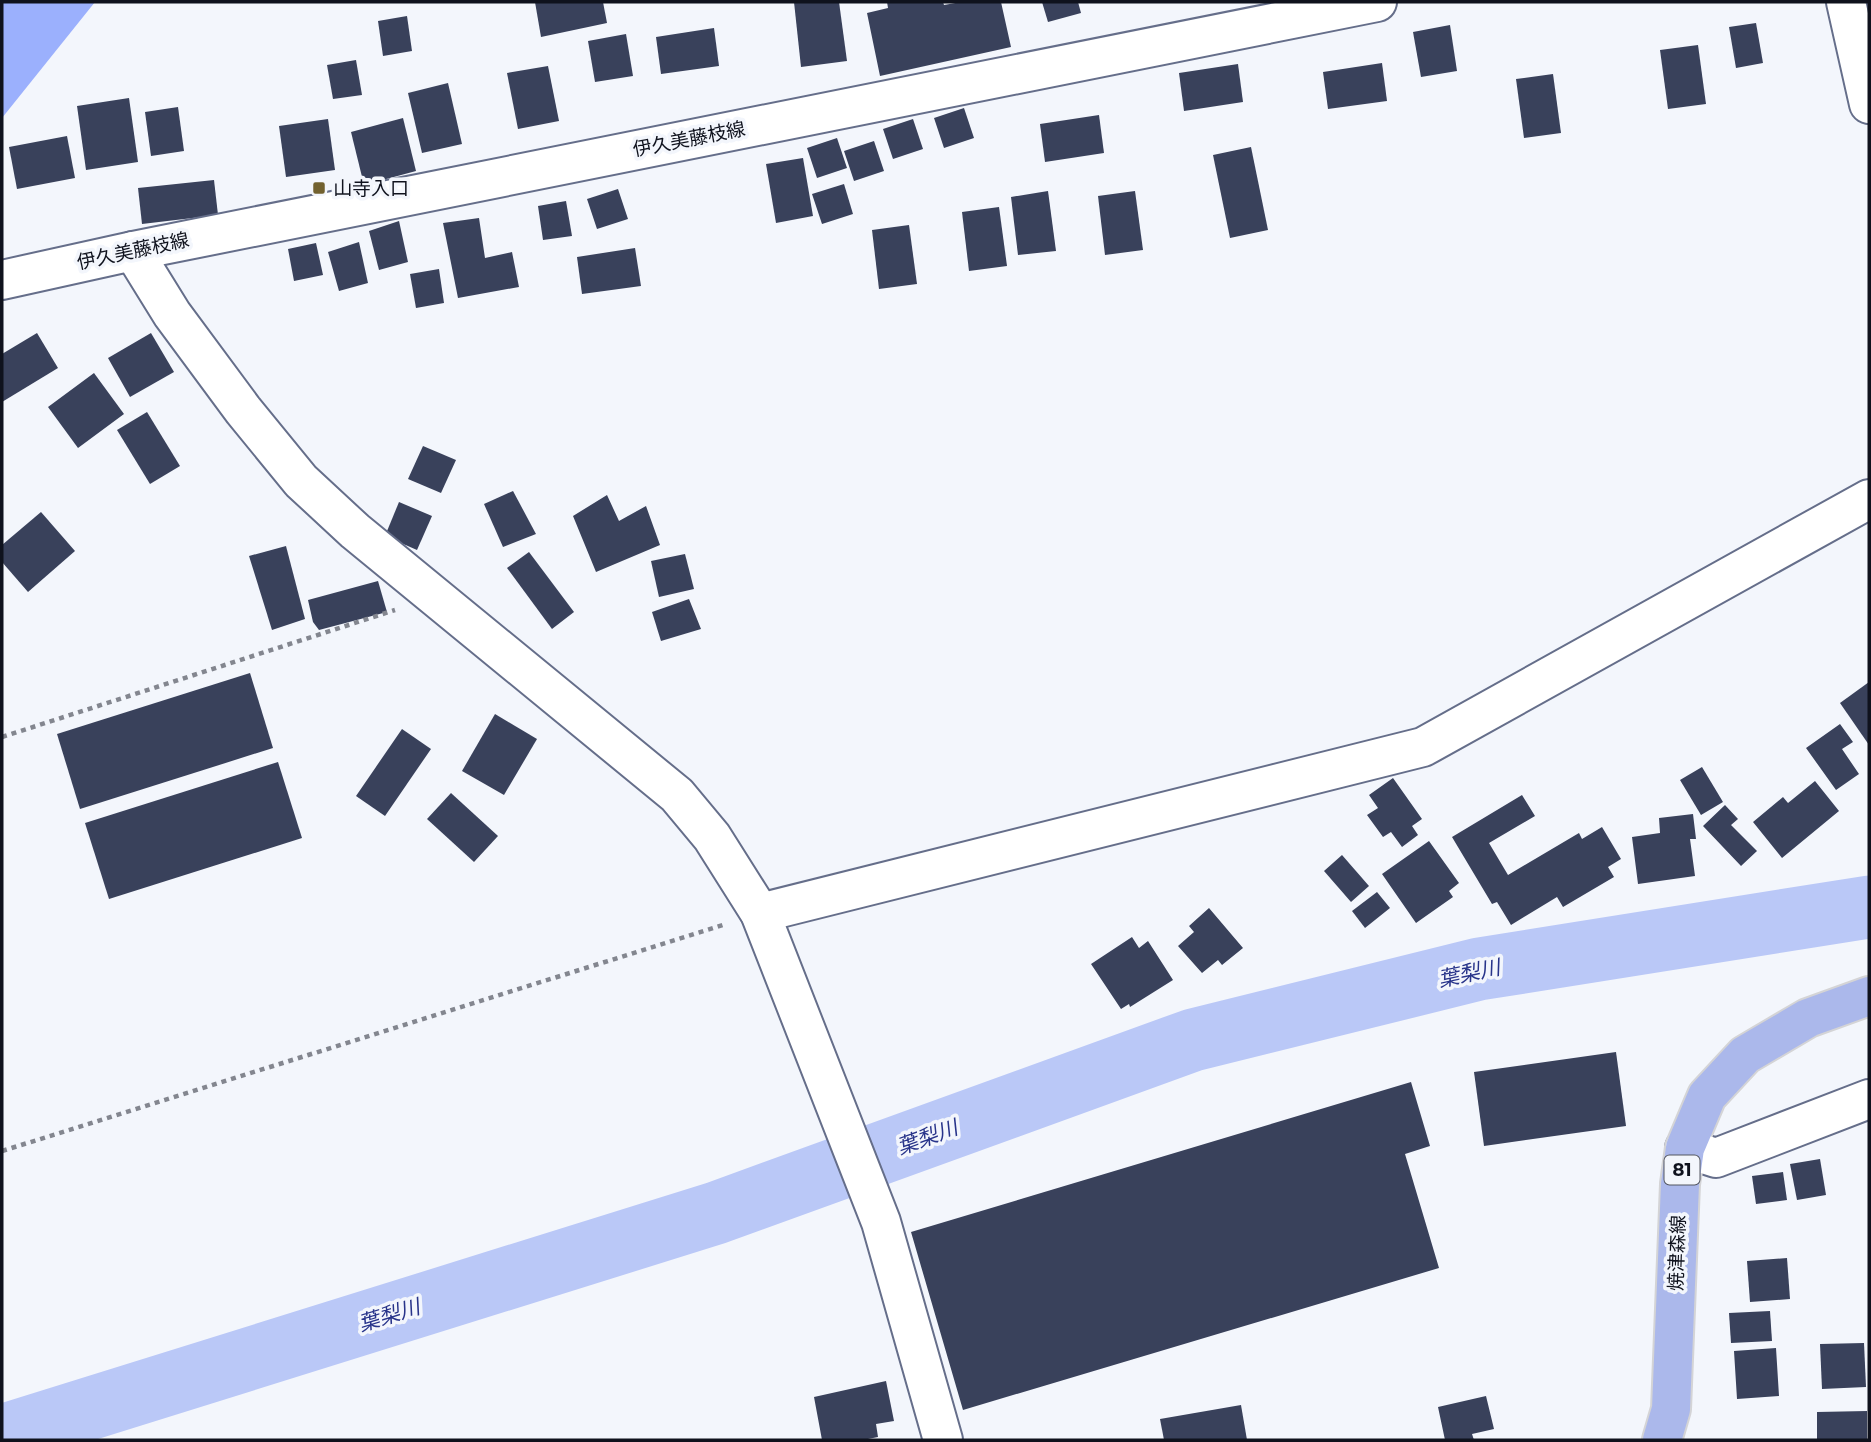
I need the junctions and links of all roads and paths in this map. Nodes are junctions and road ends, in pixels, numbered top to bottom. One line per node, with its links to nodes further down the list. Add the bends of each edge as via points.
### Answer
1 (1377, 2): 4 (street, 伊久美藤枝線)
2 (1846, 2): 3 (street)
3 (1869, 104)
4 (133, 251): 5 (street, 伊久美藤枝線); 7 (street, via 172,314 301,481)
5 (2, 280)
6 (1869, 499): 9 (street, via 1423,747)
7 (436, 597): 8 (path); 9 (street, via 677,795 712,837)
8 (2, 737)
9 (760, 913): 13 (path); 14 (street, via 881,1222)
10 (1869, 996): 12 (main road, 焼津森線 / 81, via 1808,1018 1745,1055 1707,1096)
11 (1869, 1099): 12 (street, via 1716,1158)
12 (1685, 1148): 15 (main road, 焼津森線 / 81, via 1671,1409)
13 (2, 1151)
14 (943, 1440)
15 (1662, 1440)

